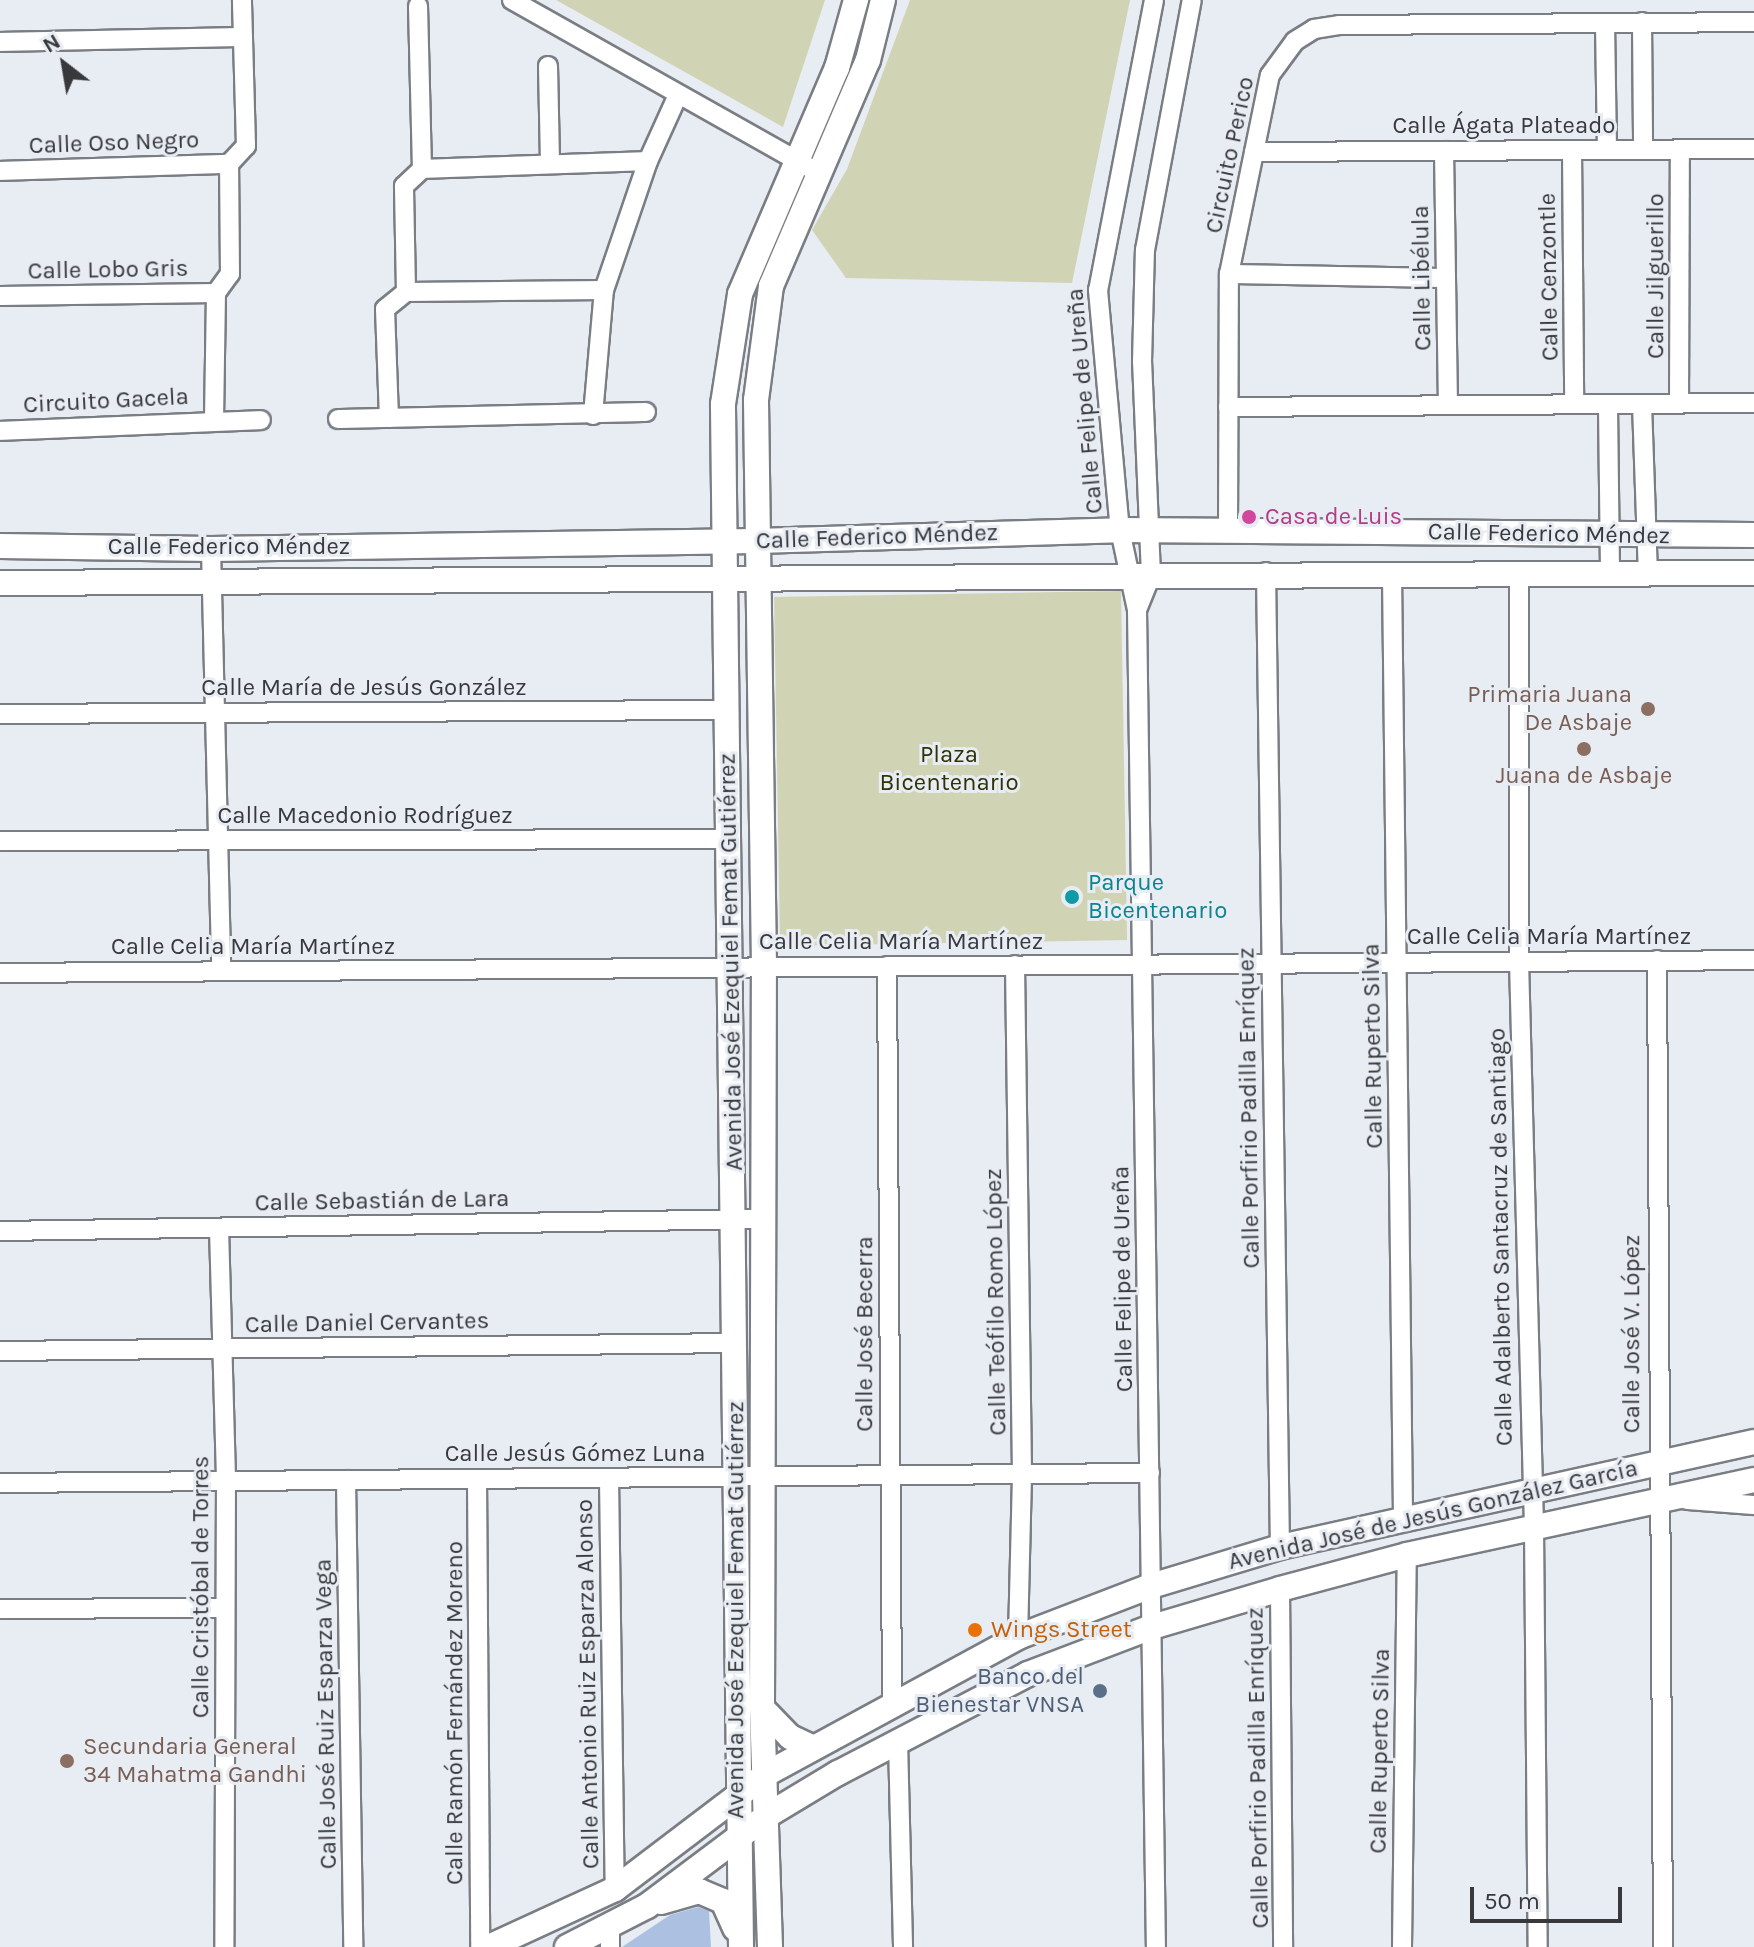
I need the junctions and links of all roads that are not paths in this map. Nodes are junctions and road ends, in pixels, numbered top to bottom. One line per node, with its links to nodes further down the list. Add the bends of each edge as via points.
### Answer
1 (242, 0): 11 (street, Circuito Gacela)
2 (512, 0): 14 (street)
3 (856, 0): 25 (street, Avenida José Ezequiel Femat Gutiérrez)
4 (883, 0): 25 (street, Avenida José Ezequiel Femat Gutiérrez, via 868,60)
5 (1154, 0): 48 (street, Calle Felipe de Ureña, via 1100,261 1104,382)
6 (1192, 0): 49 (street, Calle Felipe de Ureña, via 1145,250)
7 (418, 6): 26 (street)
8 (1642, 22): 9 (street, Circuito Perico); 10 (street, Circuito Perico); 15 (street)
9 (1754, 22)
10 (1605, 23): 19 (street); 21 (street, Circuito Perico, via 1314,29 1281,56 1270,75)
11 (243, 37): 12 (street); 24 (street, Circuito Gacela, via 246,146)
12 (0, 42)
13 (548, 66): 23 (street)
14 (678, 95): 22 (street); 25 (street)
15 (1643, 149): 16 (street, Calle Ágata Plateado); 19 (street, Calle Ágata Plateado)
16 (1680, 149): 17 (street, Calle Ágata Plateado); 37 (street, Calle Jilguerillo)
17 (1754, 149)
18 (1572, 150): 19 (street, Calle Ágata Plateado); 20 (street, Calle Ágata Plateado); 35 (street, Calle Cenzontle)
19 (1607, 150)
20 (1444, 151): 21 (street, Calle Ágata Plateado); 29 (street, Calle Libélula)
21 (1254, 152): 28 (street, Circuito Perico)
22 (648, 161): 23 (street); 30 (street)
23 (550, 162): 26 (street)
24 (229, 164): 27 (street, Calle Oso Negro); 32 (street, Circuito Gacela, via 230,274)
25 (805, 166): 54 (street, Avenida José Ezequiel Femat Gutiérrez, via 740,294 723,404); 55 (street, Avenida José Ezequiel Femat Gutiérrez, via 771,286 756,400)
26 (422, 169): 31 (street, via 404,186)
27 (0, 171)
28 (1229, 274): 29 (street); 40 (street, Circuito Perico)
29 (1446, 278): 38 (street, Calle Libélula)
30 (604, 290): 31 (street); 42 (street)
31 (406, 292): 43 (street, via 385,309)
32 (216, 293): 33 (street, Calle Lobo Gris); 45 (street, Circuito Gacela)
33 (0, 296)
34 (1754, 403): 37 (street)
35 (1574, 404): 38 (street); 39 (street)
36 (1642, 404): 37 (street); 39 (street); 53 (street)
37 (1679, 404)
38 (1448, 405): 40 (street)
39 (1608, 406): 51 (street)
40 (1228, 407): 50 (street, Circuito Perico)
41 (646, 412): 42 (street)
42 (593, 415): 43 (street)
43 (389, 418): 44 (street)
44 (338, 419)
45 (214, 420): 46 (street, Circuito Gacela); 47 (street, Circuito Gacela)
46 (261, 420)
47 (0, 431)
48 (1120, 530): 49 (street, Calle Federico Méndez); 55 (street, Calle Federico Méndez); 60 (street, Calle Felipe de Ureña)
49 (1147, 531): 50 (street, Calle Federico Méndez); 63 (street, Calle Felipe de Ureña)
50 (1228, 531): 51 (street, Calle Federico Méndez)
51 (1609, 534): 53 (street, Calle Federico Méndez); 65 (street)
52 (1754, 535): 53 (street, Calle Federico Méndez)
53 (1647, 536): 64 (street)
54 (724, 541): 55 (street, Calle Federico Méndez); 57 (street, Calle Federico Méndez); 67 (street, Avenida José Ezequiel Femat Gutiérrez)
55 (756, 541): 66 (street, Avenida José Ezequiel Femat Gutiérrez)
56 (0, 546): 57 (street, Calle Federico Méndez)
57 (211, 549): 69 (street)
58 (1266, 572): 61 (street, Calle Federico Méndez); 63 (street, Calle Federico Méndez); 81 (street, Calle Porfirio Padilla Enríquez)
59 (1754, 573): 64 (street, Calle Federico Méndez)
60 (1125, 574): 63 (street, Calle Federico Méndez); 66 (street, Calle Federico Méndez); 70 (street, Calle Felipe de Ureña)
61 (1392, 574): 62 (street, Calle Federico Méndez); 80 (street, Calle Ruperto Silva)
62 (1519, 574): 65 (street, Calle Federico Méndez); 79 (street, Calle Adalberto Santacruz de Santiago)
63 (1151, 575): 70 (street, Calle Felipe de Ureña)
64 (1648, 576): 65 (street, Calle Federico Méndez)
65 (1610, 577)
66 (758, 581): 67 (street, Calle Federico Méndez); 86 (street, Avenida José Ezequiel Femat Gutiérrez)
67 (725, 582): 69 (street, Calle Federico Méndez); 71 (street, Avenida José Ezequiel Femat Gutiérrez)
68 (0, 583): 69 (street, Calle Federico Méndez)
69 (212, 584): 72 (street)
70 (1137, 610): 82 (street, Calle Felipe de Ureña)
71 (727, 710): 72 (street, Calle María de Jesús González); 74 (street, Avenida José Ezequiel Femat Gutiérrez)
72 (215, 713): 73 (street, Calle María de Jesús González); 75 (street)
73 (0, 714)
74 (730, 839): 75 (street, Calle Macedonio Rodríguez); 85 (street, Avenida José Ezequiel Femat Gutiérrez)
75 (218, 840): 76 (street, Calle Macedonio Rodríguez); 87 (street)
76 (0, 841)
77 (1657, 960): 78 (street, Calle Celia María Martínez); 79 (street, Calle Celia María Martínez); 97 (street, Calle José V. López)
78 (1754, 960)
79 (1519, 961): 80 (street, Calle Celia María Martínez); 109 (street, Calle Adalberto Santacruz de Santiago)
80 (1396, 962): 81 (street, Calle Celia María Martínez); 112 (street, Calle Ruperto Silva)
81 (1271, 963): 82 (street, Calle Celia María Martínez); 114 (street, Calle Porfirio Padilla Enríquez)
82 (1143, 964): 83 (street, Calle Celia María Martínez); 98 (street, Calle Felipe de Ureña)
83 (1015, 965): 84 (street, Calle Celia María Martínez); 99 (street, Calle Teófilo Romo López)
84 (887, 966): 86 (street, Calle Celia María Martínez); 100 (street, Calle José Becerra)
85 (733, 967): 86 (street, Calle Celia María Martínez); 87 (street, Calle Celia María Martínez); 90 (street, Avenida José Ezequiel Femat Gutiérrez)
86 (764, 967): 89 (street, Avenida José Ezequiel Femat Gutiérrez)
87 (221, 971): 88 (street, Calle Celia María Martínez)
88 (0, 973)
89 (765, 1219): 90 (street, Calle Sebastián de Lara); 102 (street, Avenida José Ezequiel Femat Gutiérrez)
90 (734, 1220): 91 (street, Calle Sebastián de Lara); 93 (street, Avenida José Ezequiel Femat Gutiérrez)
91 (219, 1228): 92 (street, Calle Sebastián de Lara); 94 (street, Calle Cristóbal de Torres)
92 (0, 1231)
93 (734, 1343): 94 (street, Calle Daniel Cervantes); 101 (street, Avenida José Ezequiel Femat Gutiérrez)
94 (225, 1349): 95 (street, Calle Daniel Cervantes); 107 (street, Calle Cristóbal de Torres)
95 (0, 1351)
96 (1754, 1442): 97 (street, Avenida José de Jesús González García)
97 (1656, 1463): 109 (street, Avenida José de Jesús González García); 110 (street, Calle José V. López)
98 (1150, 1473): 99 (street, Calle Jesús Gómez Luna); 116 (street, Calle Felipe de Ureña)
99 (1022, 1475): 100 (street, Calle Jesús Gómez Luna); 121 (street, Calle Teófilo Romo López)
100 (890, 1476): 102 (street, Calle Jesús Gómez Luna); 122 (street, Calle José Becerra)
101 (737, 1477): 102 (street, Calle Jesús Gómez Luna); 103 (street, Calle Jesús Gómez Luna); 127 (street, Avenida José Ezequiel Femat Gutiérrez)
102 (767, 1477): 123 (street, Avenida José Ezequiel Femat Gutiérrez)
103 (609, 1478): 104 (street, Calle Jesús Gómez Luna); 130 (street, Calle Antonio Ruiz Esparza Alonso)
104 (477, 1479): 105 (street, Calle Jesús Gómez Luna); 136 (street, Calle Ramón Fernández Moreno)
105 (346, 1480): 107 (street, Calle Jesús Gómez Luna); 135 (street, Calle José Ruiz Esparza Vega)
106 (1754, 1480): 110 (street, Avenida José de Jesús González García)
107 (226, 1481): 108 (street, Calle Jesús Gómez Luna); 118 (street, Calle Cristóbal de Torres)
108 (0, 1483)
109 (1531, 1489): 112 (street, Avenida José de Jesús González García); 113 (street, Calle Adalberto Santacruz de Santiago)
110 (1667, 1501): 111 (street); 113 (street, Avenida José de Jesús González García); 145 (street, Calle José V. López)
111 (1754, 1505)
112 (1403, 1517): 114 (street, Avenida José de Jesús González García)
113 (1534, 1527): 115 (street, Avenida José de Jesús González García); 144 (street, Calle Adalberto Santacruz de Santiago)
114 (1280, 1547): 116 (street, Avenida José de Jesús González García)
115 (1407, 1555): 117 (street, Avenida José de Jesús González García); 143 (street, Calle Ruperto Silva)
116 (1151, 1586): 120 (street, Calle Felipe de Ureña); 121 (street, Avenida José de Jesús González García)
117 (1280, 1589): 120 (street, Avenida José de Jesús González García); 142 (street, Calle Porfirio Padilla Enríquez)
118 (225, 1608): 119 (street); 134 (street, Calle Cristóbal de Torres)
119 (0, 1609)
120 (1152, 1627): 124 (street, Avenida José de Jesús González García, via 1028,1674); 141 (street, Calle Felipe de Ureña)
121 (1018, 1637): 122 (street, Avenida José de Jesús González García)
122 (892, 1702): 125 (street, Avenida José de Jesús González García)
123 (762, 1708): 125 (street, via 790,1737); 126 (street, Avenida José Ezequiel Femat Gutiérrez)
124 (898, 1741): 128 (street, Avenida José de Jesús González García); 140 (street)
125 (811, 1747): 126 (street, Avenida José de Jesús González García)
126 (768, 1773): 127 (street, Avenida José de Jesús González García); 128 (street, Avenida José Ezequiel Femat Gutiérrez)
127 (737, 1794): 129 (street, Avenida José Ezequiel Femat Gutiérrez); 130 (street, Avenida José de Jesús González García)
128 (768, 1815): 129 (street, Avenida José de Jesús González García); 139 (street, Avenida José Ezequiel Femat Gutiérrez)
129 (736, 1838): 131 (street, Avenida José de Jesús González García); 133 (street, Avenida José Ezequiel Femat Gutiérrez)
130 (615, 1889): 137 (street, Avenida José de Jesús González García)
131 (647, 1906): 132 (street, Avenida José de Jesús González García); 133 (street, via 699,1891 723,1901)
132 (610, 1936): 138 (street, Avenida José de Jesús González García)
133 (741, 1944)
134 (224, 1947)
135 (353, 1947)
136 (480, 1947)
137 (489, 1947)
138 (567, 1947)
139 (770, 1947)
140 (903, 1947)
141 (1156, 1947)
142 (1283, 1947)
143 (1402, 1947)
144 (1538, 1947)
145 (1663, 1947)

